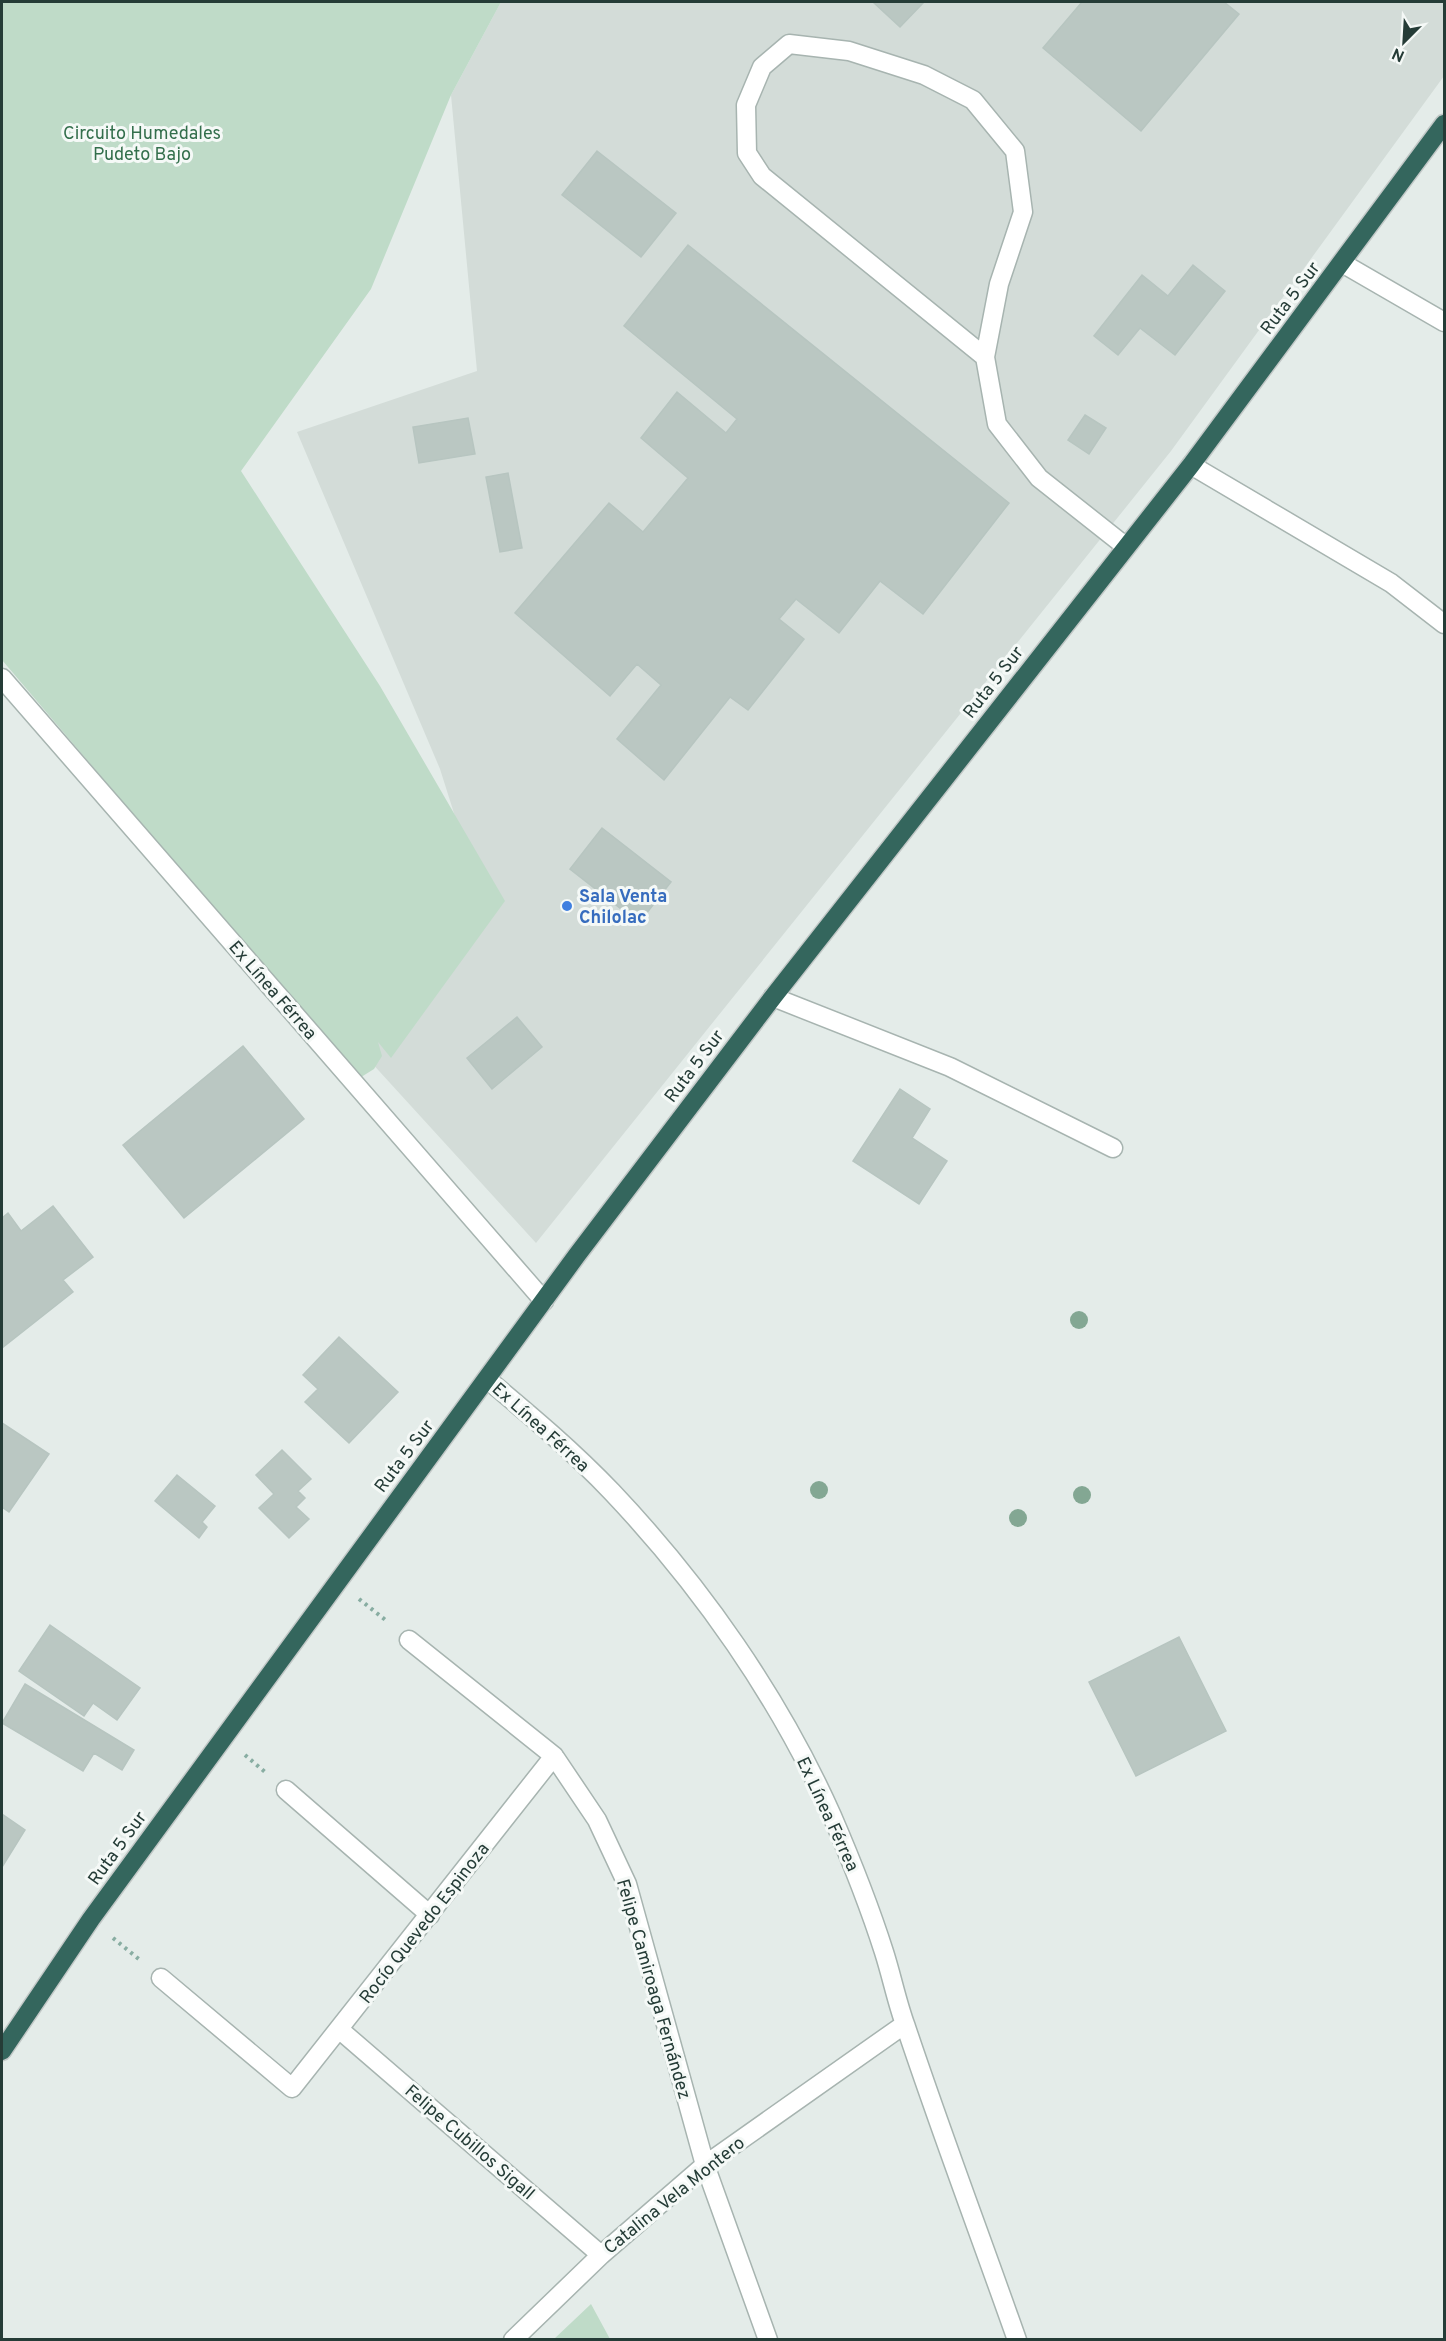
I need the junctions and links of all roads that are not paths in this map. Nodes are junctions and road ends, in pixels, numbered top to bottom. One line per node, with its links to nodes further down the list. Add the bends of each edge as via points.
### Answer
1 (1444, 124): 2 (highway, Ruta 5 Sur)
2 (1342, 263): 3 (street); 5 (highway, Ruta 5 Sur)
3 (1444, 322)
4 (985, 357): 4 (street, via 999,284 1023,212 1015,152 973,100 924,75 849,51 789,44 762,67 746,105 747,153 762,176); 6 (street, via 997,424 1040,478)
5 (1191, 465): 6 (highway, Ruta 5 Sur); 7 (street, via 1391,583)
6 (1125, 546): 9 (highway, Ruta 5 Sur)
7 (1444, 624)
8 (2, 678): 11 (street, Ex Línea Férrea)
9 (773, 997): 10 (street, via 950,1067); 11 (highway, Ruta 5 Sur)
10 (1113, 1148)
11 (544, 1301): 12 (highway, Ruta 5 Sur)
12 (487, 1379): 18 (street, Ex Línea Férrea, via 612,1491 719,1621 760,1683 798,1748 835,1824 878,1932); 20 (highway, Ruta 5 Sur, via 92,1919)
13 (409, 1640): 14 (street, Felipe Camiroaga Fernández)
14 (554, 1756): 16 (street, Rocío Quevedo Espinoza); 21 (street, Felipe Camiroaga Fernández, via 597,1820 627,1884)
15 (286, 1790): 16 (street)
16 (430, 1915): 19 (street, Rocío Quevedo Espinoza)
17 (161, 1978): 19 (street, Rocío Quevedo Espinoza, via 292,2088)
18 (904, 2024): 21 (street, Catalina Vela Montero); 25 (street, Ex Línea Férrea)
19 (340, 2030): 22 (street, Felipe Cubillos Sigall)
20 (2, 2051)
21 (705, 2165): 22 (street, Catalina Vela Montero); 24 (street, Felipe Camiroaga Fernández)
22 (601, 2255): 23 (street, Catalina Vela Montero)
23 (513, 2340)
24 (768, 2340)
25 (1017, 2340)

